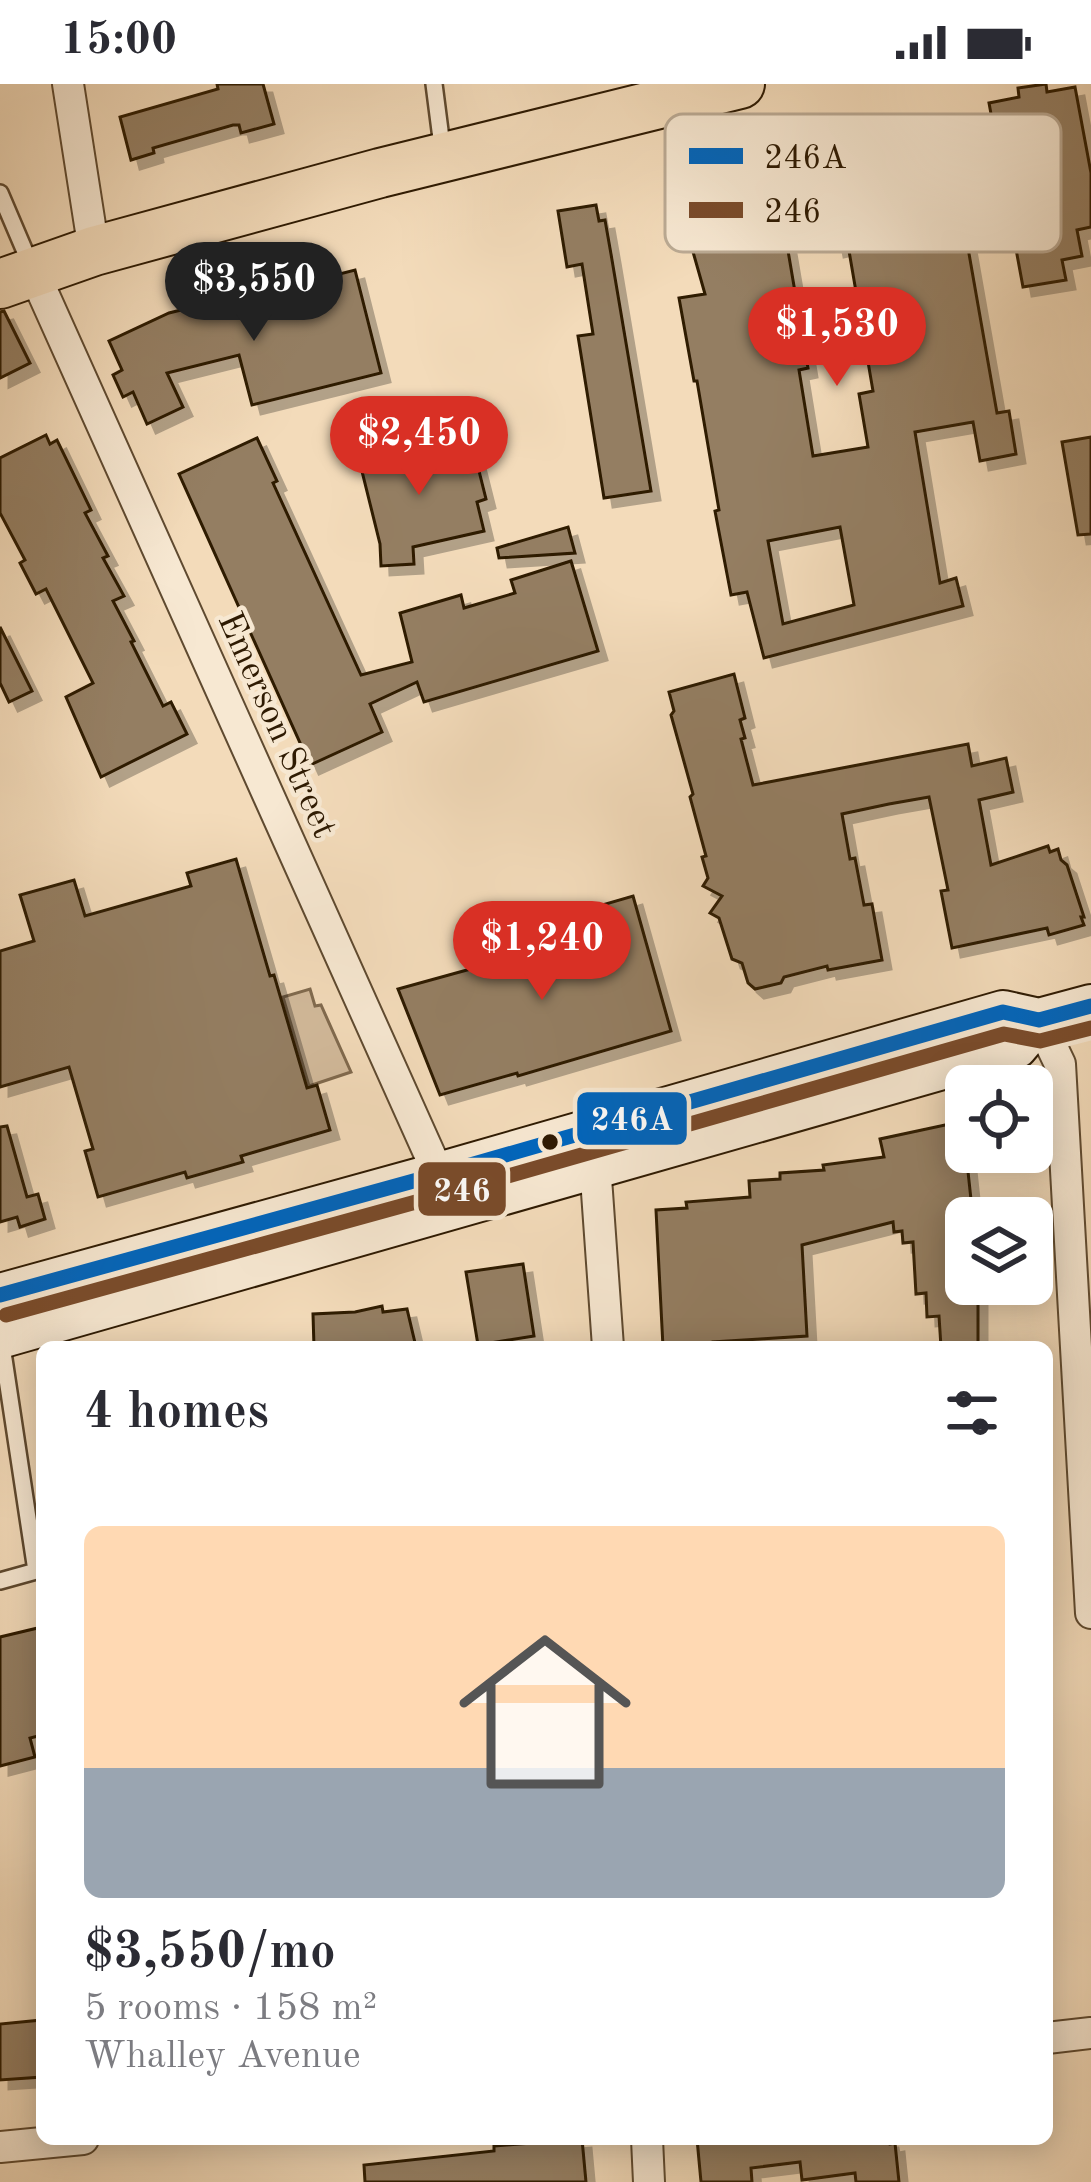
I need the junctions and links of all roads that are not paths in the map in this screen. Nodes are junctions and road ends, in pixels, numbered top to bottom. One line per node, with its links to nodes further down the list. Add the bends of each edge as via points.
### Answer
1 (68, 84): 7 (street)
2 (434, 84): 5 (lane)
3 (740, 84): 4 (main road)
4 (659, 94): 5 (main road)
5 (444, 157): 7 (main road)
6 (0, 193): 8 (lane)
7 (94, 251): 8 (main road)
8 (16, 277): 12 (street, Emerson Street)
9 (1091, 1006): 10 (main road)
10 (1040, 1020): 11 (main road, via 1003,1012); 18 (street, via 1060,1064)
11 (594, 1149): 12 (main road); 16 (street)
12 (446, 1192): 14 (main road)
13 (0, 1295): 14 (main road)
14 (66, 1298): 15 (main road)
15 (0, 1337): 17 (lane, via 36,1571)
16 (608, 1341)
17 (0, 1581)
18 (1091, 1613)
19 (1091, 2033): 20 (street)
20 (1053, 2037)
21 (36, 2144): 23 (street)
22 (647, 2145): 24 (street)
23 (0, 2147)
24 (649, 2182)

